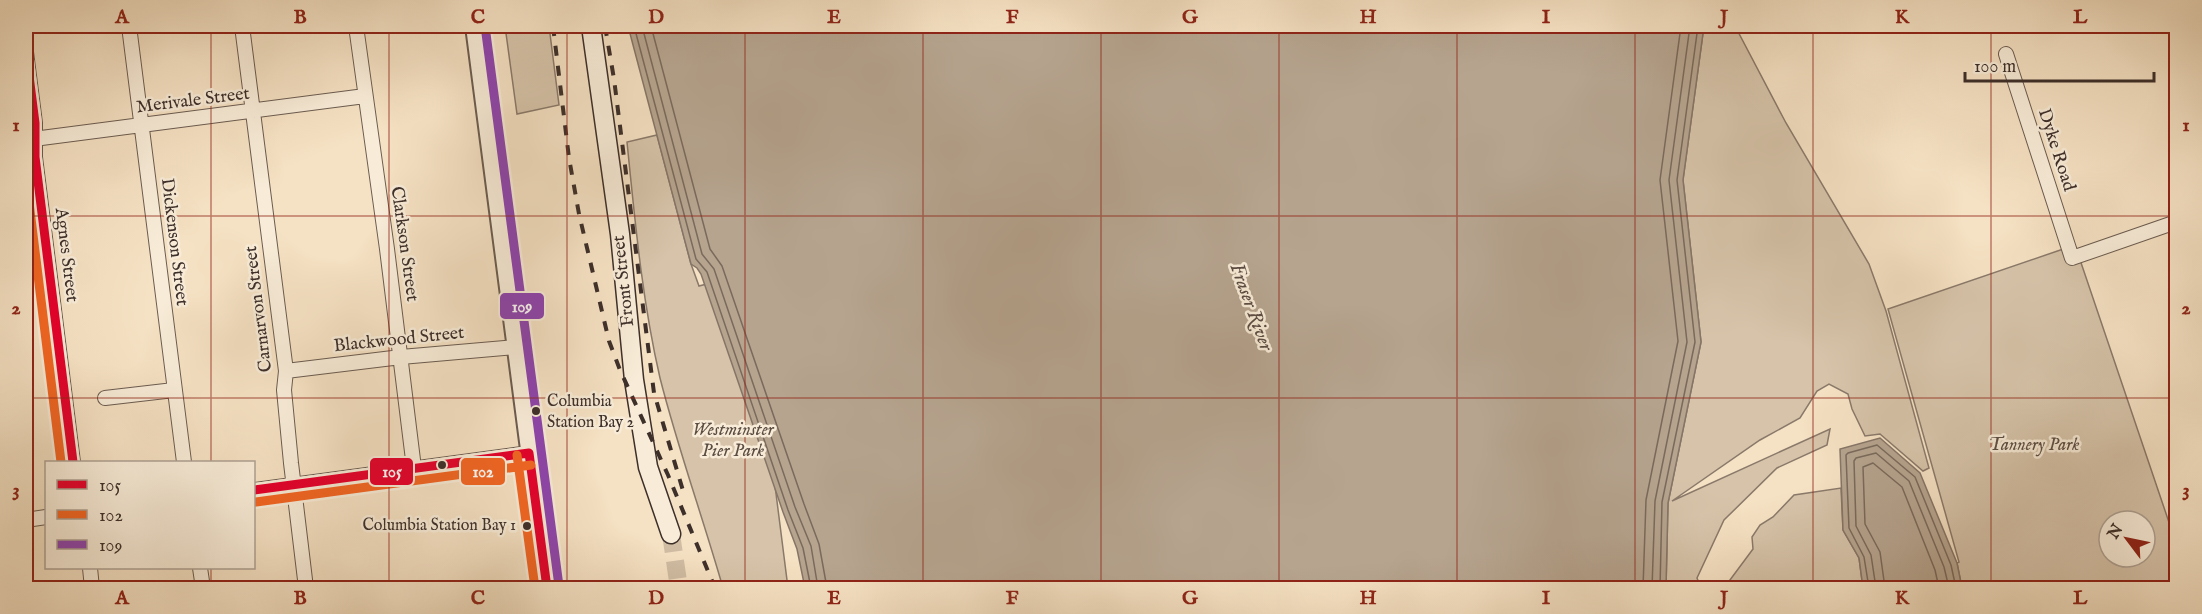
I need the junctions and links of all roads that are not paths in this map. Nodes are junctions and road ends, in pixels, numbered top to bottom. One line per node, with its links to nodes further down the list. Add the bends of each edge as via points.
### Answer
1 (129, 26): 10 (street, Dickenson Street)
2 (242, 26): 9 (street, Carnarvon Street)
3 (356, 26): 8 (street, Clarkson Street)
4 (474, 26): 13 (street)
5 (591, 26): 26 (main road, Front Street, via 620,234 634,380 648,467)
6 (26, 52): 11 (street, Agnes Street)
7 (2007, 54): 12 (street, Dyke Road, via 2072,258)
8 (365, 96): 9 (street, Merivale Street); 14 (street, Clarkson Street)
9 (253, 111): 10 (street, Merivale Street); 15 (street, Carnarvon Street)
10 (141, 126): 11 (street, Merivale Street); 16 (street, Dickenson Street)
11 (30, 139): 19 (street, Agnes Street)
12 (2176, 222)
13 (516, 348): 14 (street, Blackwood Street); 18 (street)
14 (401, 357): 15 (street, Blackwood Street); 21 (street, Clarkson Street)
15 (286, 371): 22 (street, Carnarvon Street)
16 (174, 390): 17 (street); 20 (street, Dickenson Street)
17 (105, 398)
18 (529, 453): 21 (street); 32 (street)
19 (73, 461)
20 (184, 461)
21 (414, 468): 22 (street)
22 (293, 484): 23 (street); 31 (street, Carnarvon Street)
23 (255, 490)
24 (45, 517): 25 (street)
25 (26, 520)
26 (671, 534)
27 (90, 569): 29 (street)
28 (200, 569): 30 (street)
29 (93, 588)
30 (203, 588)
31 (306, 588)
32 (547, 588)

